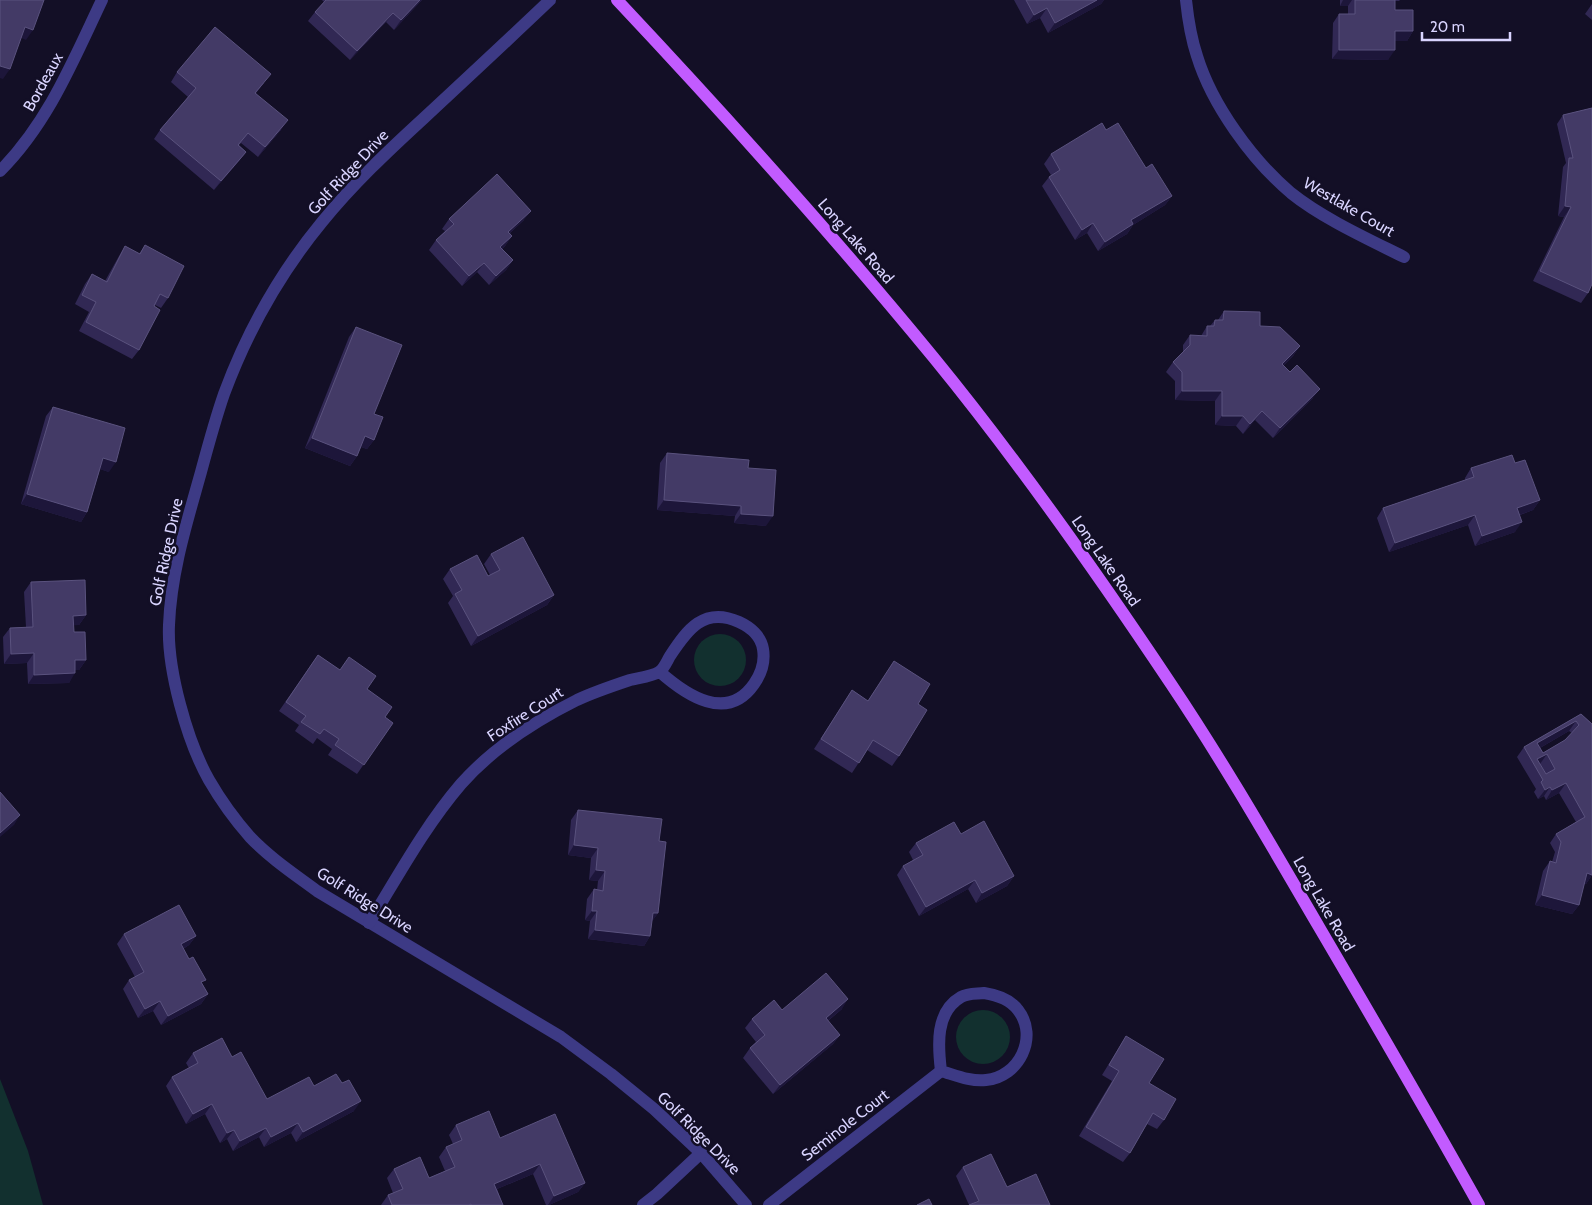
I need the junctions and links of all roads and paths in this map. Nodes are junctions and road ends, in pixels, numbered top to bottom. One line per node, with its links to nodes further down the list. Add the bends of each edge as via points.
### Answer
1 (102, 0): 5 (street, Bordeaux, via 50,107)
2 (550, 0): 8 (street, Golf Ridge Drive, via 354,185 321,223 266,302 224,396 182,542 172,590 169,655 191,739 209,780 250,837 282,866)
3 (617, 0): 14 (main road, Long Lake Road, via 826,230 935,360 1082,554 1173,686 1257,820)
4 (1186, 0): 6 (street, Westlake Court, via 1197,56 1210,86 1224,114 1260,162 1311,207)
5 (0, 171)
6 (1404, 257)
7 (660, 672): 7 (street, via 687,632 698,622 711,617 725,617 748,626 763,647 764,658 755,682 748,692 725,703 692,696); 8 (street, Foxfire Court, via 614,685 578,700 499,749 462,784 430,824)
8 (369, 923): 10 (street, Golf Ridge Drive, via 561,1037 654,1109)
9 (941, 1070): 9 (street, via 962,1078 984,1081 1007,1073 1017,1064 1026,1045 1026,1028 1018,1010 998,996 984,993 961,997 944,1016 940,1030); 13 (street, Seminole Court)
10 (701, 1153): 11 (street); 12 (street, Golf Ridge Drive)
11 (643, 1205)
12 (746, 1205)
13 (769, 1205)
14 (1479, 1205)

